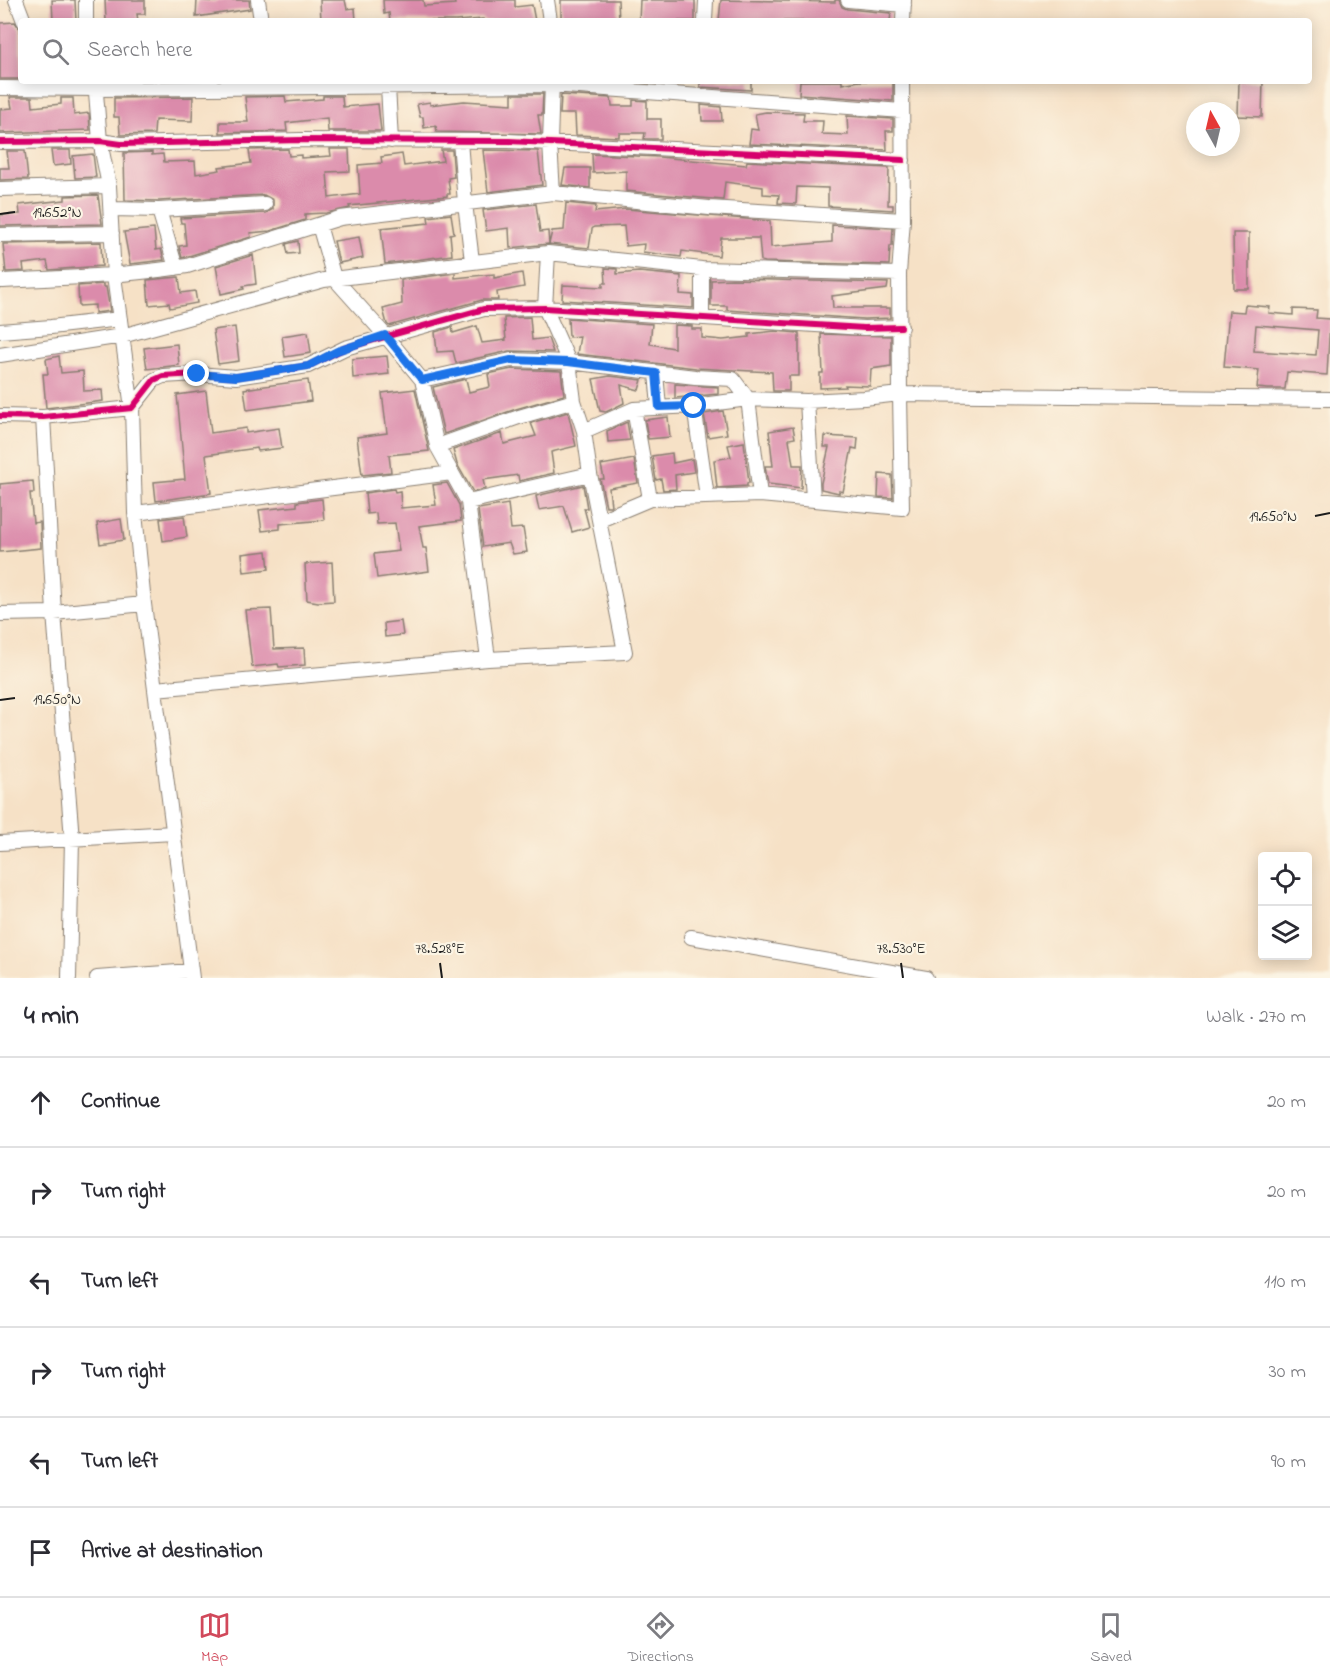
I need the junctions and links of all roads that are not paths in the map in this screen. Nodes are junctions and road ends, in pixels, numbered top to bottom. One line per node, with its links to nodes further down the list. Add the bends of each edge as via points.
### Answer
1 (16, 0): 8 (street)
2 (86, 0): 9 (street)
3 (258, 0): 10 (street)
4 (547, 0): 11 (street)
5 (706, 0): 12 (street)
6 (848, 0): 7 (street)
7 (904, 2): 13 (street)
8 (23, 18)
9 (86, 18)
10 (261, 18)
11 (550, 18)
12 (705, 18)
13 (903, 18)
14 (37, 84): 19 (street); 21 (street)
15 (416, 84): 20 (street)
16 (552, 84): 27 (street)
17 (564, 84): 22 (street)
18 (902, 84): 22 (street)
19 (96, 85): 20 (street); 23 (street)
20 (388, 86): 24 (street)
21 (0, 88)
22 (902, 111): 28 (street)
23 (100, 141): 24 (street); 26 (street); 29 (street)
24 (391, 141): 25 (street)
25 (460, 141): 27 (street); 32 (street)
26 (0, 142)
27 (549, 143): 28 (street); 31 (street)
28 (903, 160): 36 (street)
29 (109, 186): 30 (street); 34 (street)
30 (0, 189)
31 (553, 193): 32 (street); 36 (street)
32 (465, 203): 37 (street, via 340,218); 41 (street)
33 (265, 204): 35 (street)
34 (111, 209): 35 (street); 38 (street)
35 (159, 210): 42 (street)
36 (903, 220): 44 (street)
37 (319, 225): 42 (street); 46 (street)
38 (112, 233): 39 (street); 45 (street)
39 (0, 236)
40 (548, 253): 41 (street); 43 (street); 48 (street)
41 (472, 261): 46 (street)
42 (176, 268): 45 (street)
43 (702, 269): 44 (street); 49 (street)
44 (899, 274): 51 (street)
45 (114, 276): 47 (street); 50 (street)
46 (334, 278): 53 (street); 54 (street)
47 (0, 281)
48 (545, 308): 49 (street); 53 (street, via 484,309); 56 (street)
49 (702, 318): 51 (street)
50 (120, 319): 52 (street); 54 (street)
51 (901, 327): 59 (street)
52 (0, 330)
53 (385, 335): 58 (street); 66 (street, via 337,351 308,366 236,377 163,376 154,380)
54 (122, 336): 55 (street); 66 (street)
55 (0, 355)
56 (568, 362): 57 (street); 58 (street, via 511,360); 62 (street)
57 (656, 373): 60 (street, via 733,379); 65 (street)
58 (422, 380): 71 (street)
59 (900, 394): 61 (street); 63 (street); 77 (street, via 902,508)
60 (748, 399): 63 (street); 64 (street); 74 (street)
61 (1330, 399)
62 (574, 401): 70 (street); 71 (street)
63 (807, 401): 77 (street)
64 (694, 406): 65 (street); 75 (street)
65 (659, 407): 67 (street)
66 (132, 408): 69 (street); 79 (street)
67 (634, 409): 70 (street); 76 (street)
68 (0, 416): 69 (street)
69 (43, 417): 82 (street)
70 (584, 431): 73 (street)
71 (437, 446): 72 (street)
72 (452, 473): 78 (street); 79 (street)
73 (590, 474): 78 (street); 80 (street)
74 (760, 495): 75 (street); 77 (street)
75 (707, 497): 76 (street)
76 (650, 499): 80 (street)
77 (813, 499)
78 (468, 502): 84 (street)
79 (135, 513): 81 (street)
80 (600, 520): 84 (street, via 625,652)
81 (144, 604): 82 (street); 85 (street)
82 (54, 613): 83 (street); 87 (street)
83 (0, 614)
84 (488, 659): 85 (street)
85 (155, 689): 86 (street)
86 (173, 833): 87 (street); 90 (street)
87 (72, 839): 88 (street); 91 (street)
88 (0, 843)
89 (691, 937): 93 (street)
90 (191, 975): 92 (street)
91 (69, 978)
92 (97, 978)
93 (926, 978)

